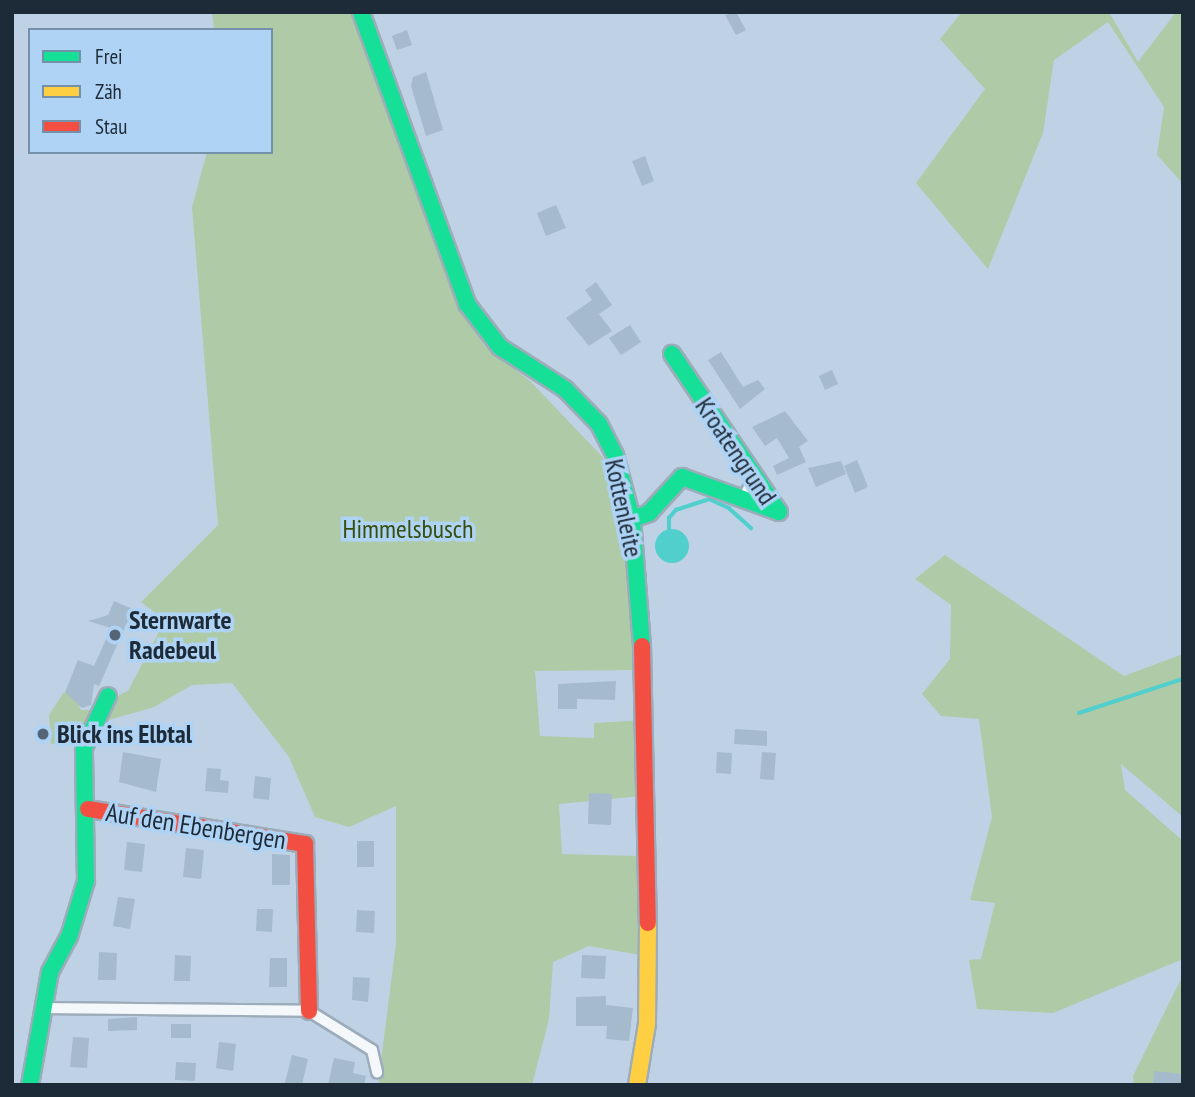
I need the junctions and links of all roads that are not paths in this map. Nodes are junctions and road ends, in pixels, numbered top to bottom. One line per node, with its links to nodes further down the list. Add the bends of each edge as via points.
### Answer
1 (362, 12): 5 (street, Kottenleite, via 467,304 500,347 565,389 599,424 615,455)
2 (672, 354): 3 (street, Kroatengrund)
3 (755, 476): 4 (street); 4 (street, Kroatengrund, via 779,512)
4 (742, 501): 5 (street, Kroatengrund, via 682,477 649,513)
5 (632, 519): 12 (street, Kottenleite, via 647,710 649,866 647,1024)
6 (108, 696): 7 (street, Auf den Ebenbergen, via 85,748)
7 (88, 809): 8 (street, Auf den Ebenbergen, via 86,881 69,937 50,972); 9 (street, Auf den Ebenbergen, via 305,844)
8 (44, 1008): 9 (street); 11 (street, Auf den Ebenbergen)
9 (309, 1010): 10 (street, via 372,1050)
10 (377, 1072)
11 (31, 1082)
12 (637, 1085)

